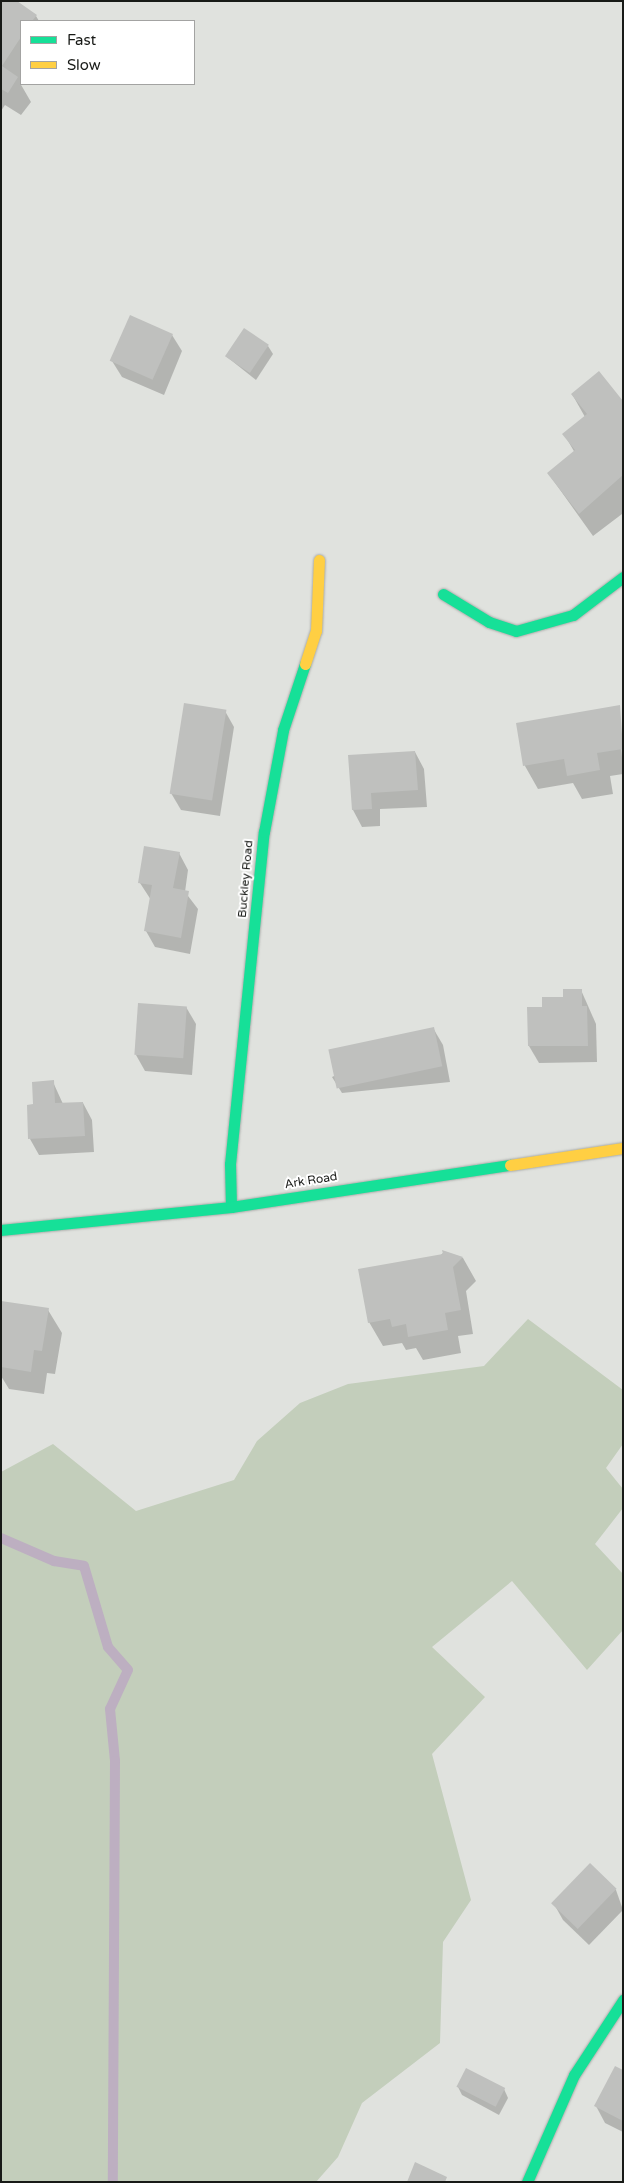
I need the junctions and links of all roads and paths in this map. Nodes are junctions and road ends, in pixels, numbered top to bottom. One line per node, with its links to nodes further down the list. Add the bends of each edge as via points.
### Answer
1 (319, 560): 5 (street, Buckley Road, via 316,631 283,730 264,832 230,1164)
2 (623, 577): 3 (street, via 573,615 516,632 489,622)
3 (443, 594)
4 (623, 1148): 5 (street, Ark Road)
5 (231, 1207): 6 (street, Ark Road)
6 (1, 1230)
7 (623, 2000): 8 (street, via 574,2075)
8 (527, 2182)

